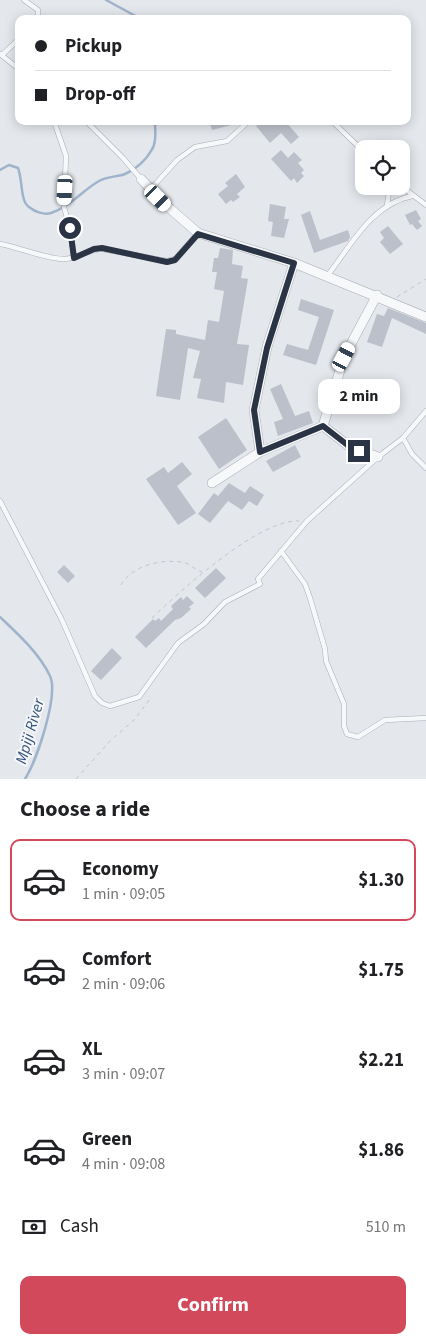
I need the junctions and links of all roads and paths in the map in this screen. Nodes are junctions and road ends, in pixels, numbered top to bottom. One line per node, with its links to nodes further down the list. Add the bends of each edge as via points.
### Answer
1 (24, 0): 2 (lane, via 38,10)
2 (38, 15)
3 (15, 42): 4 (lane)
4 (1, 54): 5 (lane)
5 (15, 66)
6 (55, 125): 19 (lane, via 66,156 64,207)
7 (90, 125): 11 (lane)
8 (245, 125): 12 (lane, via 228,141 195,147 177,160)
9 (336, 125): 10 (lane)
10 (355, 143)
11 (141, 179): 12 (street)
12 (150, 190): 17 (street)
13 (389, 195): 16 (lane)
14 (412, 196): 15 (lane); 16 (lane)
15 (426, 204)
16 (387, 205): 21 (lane, via 368,223)
17 (198, 234): 19 (lane, via 175,260 167,262 102,248); 20 (street)
18 (0, 244): 19 (lane, via 63,260)
19 (74, 258)
20 (294, 263): 21 (street); 29 (street, via 267,348 254,410)
21 (328, 275): 23 (street)
22 (426, 279): 24 (path)
23 (378, 295): 24 (street); 27 (street, via 344,357)
24 (390, 300): 25 (street)
25 (426, 317)
26 (426, 411): 28 (lane)
27 (323, 426): 29 (street); 30 (street, via 350,447)
28 (403, 438): 30 (lane); 31 (lane, via 412,454)
29 (260, 452): 32 (street)
30 (378, 457): 34 (lane)
31 (426, 468)
32 (212, 483)
33 (0, 501): 39 (lane, via 62,620 95,696 110,706 139,697)
34 (307, 521): 35 (lane); 36 (path, via 270,528)
35 (281, 551): 39 (lane, via 258,579 260,584 225,602 204,624 178,643); 40 (lane, via 305,584 326,661 344,704 347,734 358,737 385,720)
36 (203, 572): 37 (path, via 183,562 146,565 135,570); 38 (path)
37 (121, 585)
38 (152, 618)
39 (146, 690): 41 (path, via 150,699 140,713)
40 (426, 718)
41 (76, 779)

